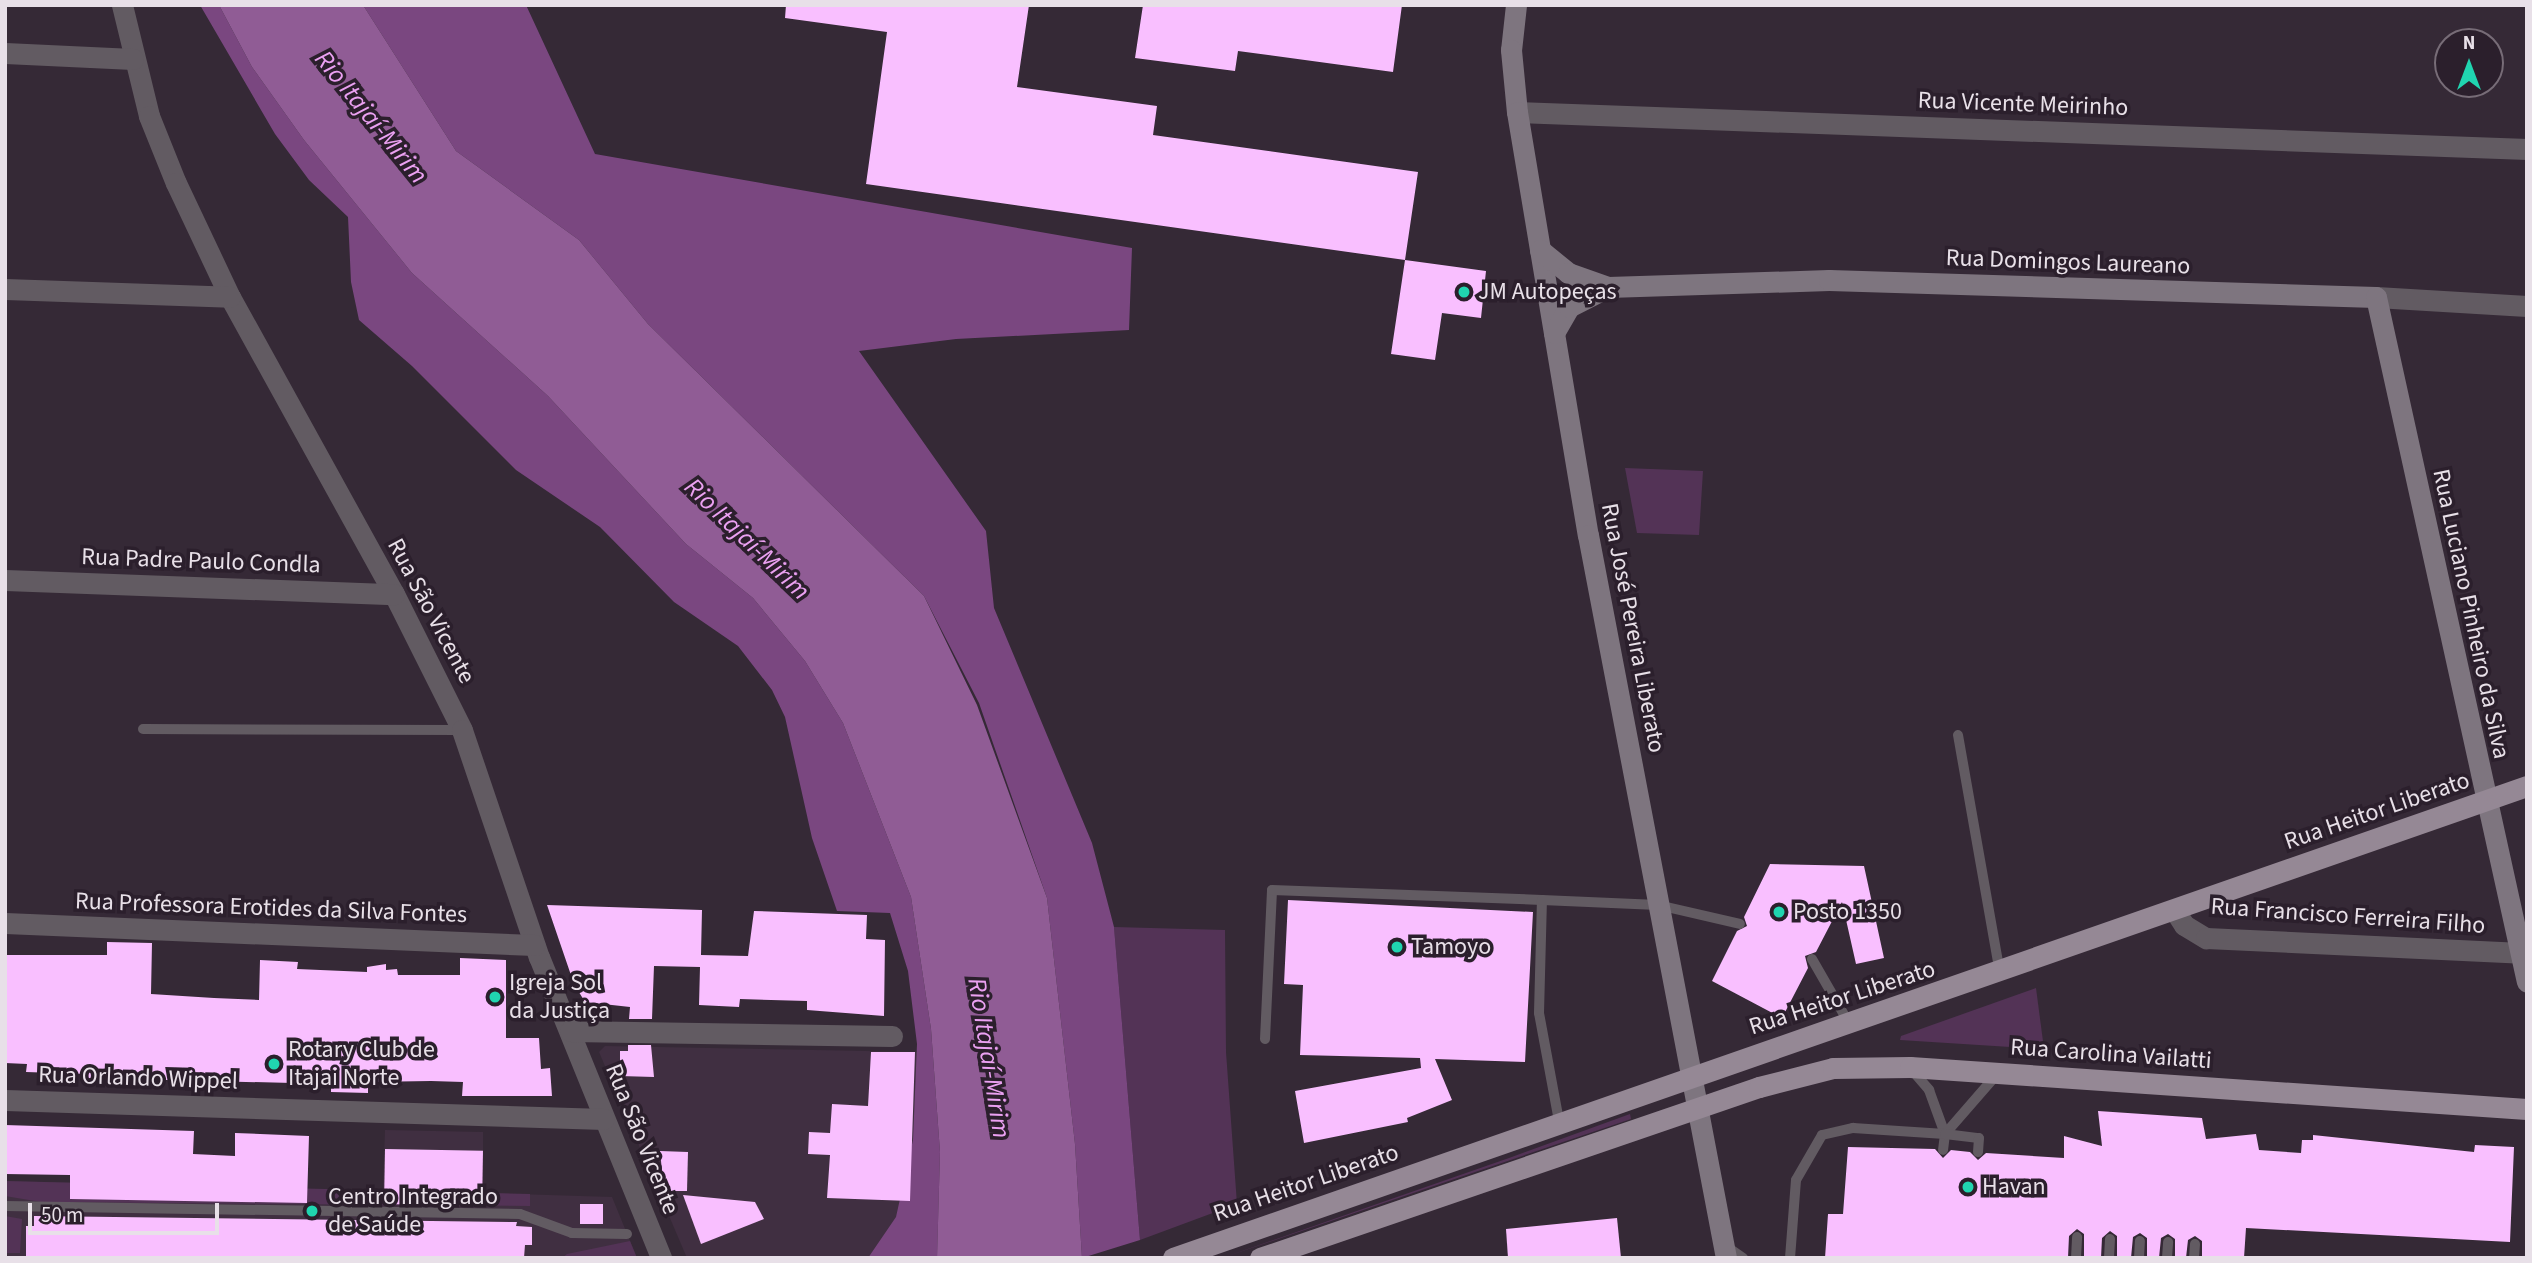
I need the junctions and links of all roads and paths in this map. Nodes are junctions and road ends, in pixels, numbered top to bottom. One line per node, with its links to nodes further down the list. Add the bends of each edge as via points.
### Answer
1 (122, 5): 4 (street, Rua São Vicente)
2 (1516, 5): 5 (main road, Rua José Pereira Liberato, via 1511,50)
3 (5, 53): 4 (street)
4 (133, 59): 10 (street, Rua São Vicente, via 176,183)
5 (1517, 112): 6 (street, Rua Vicente Meirinho); 7 (main road, Rua José Pereira Liberato)
6 (2527, 149)
7 (1540, 250): 8 (main road, Rua Domingos Laureano, via 1568,274); 13 (main road, Rua José Pereira Liberato)
8 (1608, 287): 11 (main road, Rua Domingos Laureano, via 1829,280); 13 (main road, Rua Domingos Laureano, via 1569,307)
9 (5, 289): 10 (street)
10 (230, 297): 15 (street, Rua São Vicente)
11 (2376, 298): 12 (street, Rua Domingos Laureano); 20 (main road, Rua Luciano Pinheiro da Silva)
12 (2527, 306)
13 (1554, 333): 22 (main road, Rua José Pereira Liberato)
14 (5, 580): 15 (street, Rua Padre Paulo Condla)
15 (394, 594): 17 (street, Rua São Vicente)
16 (143, 729): 17 (lane)
17 (462, 730): 26 (street, Rua São Vicente)
18 (1958, 735): 29 (lane)
19 (2527, 786): 20 (main road, Rua Heitor Liberato)
20 (2484, 802): 23 (main road, Rua Heitor Liberato); 27 (main road, Rua Luciano Pinheiro da Silva)
21 (1542, 900): 22 (lane); 34 (lane, via 1272,890); 42 (lane, via 1539,1013)
22 (1658, 905): 25 (lane); 37 (main road, Rua José Pereira Liberato)
23 (2175, 911): 27 (street, Rua Francisco Ferreira Filho, via 2184,925 2206,937); 29 (main road, Rua Heitor Liberato)
24 (5, 923): 26 (street, Rua Professora Erotides da Silva Fontes)
25 (1740, 925)
26 (535, 945): 32 (street, Rua São Vicente)
27 (2525, 953): 30 (main road, Rua Luciano Pinheiro da Silva)
28 (1812, 959): 31 (lane)
29 (2000, 972): 31 (main road, Rua Heitor Liberato)
30 (2527, 982)
31 (1850, 1025): 37 (main road, Rua Heitor Liberato)
32 (570, 1031): 33 (street); 41 (street, Rua São Vicente)
33 (891, 1036)
34 (1265, 1039)
35 (1910, 1067): 36 (main road, Rua Carolina Vailatti); 39 (main road, Rua Carolina Vailatti, via 1833,1069); 43 (lane, via 1929,1090)
36 (1998, 1073): 40 (main road, Rua Carolina Vailatti); 43 (lane)
37 (1691, 1076): 39 (main road, Rua José Pereira Liberato); 42 (main road, Rua Heitor Liberato)
38 (5, 1100): 41 (street, Rua Orlando Wippel)
39 (1697, 1107): 53 (main road, Rua José Pereira Liberato); 56 (main road)
40 (2527, 1109)
41 (604, 1119): 54 (street, Rua São Vicente)
42 (1559, 1121): 55 (main road, Rua Heitor Liberato)
43 (1945, 1134): 44 (lane); 45 (lane, via 1979,1138); 58 (lane, via 1853,1128 1822,1135 1796,1181)
44 (1943, 1150)
45 (1978, 1152)
46 (5, 1206): 47 (lane, via 391,1216 520,1214 572,1233)
47 (627, 1234)
48 (2077, 1237): 59 (lane)
49 (2110, 1239): 60 (lane)
50 (2140, 1241): 61 (lane)
51 (2168, 1242): 62 (lane)
52 (2195, 1244): 63 (lane)
53 (1725, 1251): 57 (lane)
54 (661, 1258)
55 (1173, 1258)
56 (1260, 1258)
57 (1744, 1258)
58 (1790, 1258)
59 (2076, 1258)
60 (2109, 1258)
61 (2139, 1258)
62 (2167, 1258)
63 (2194, 1258)

